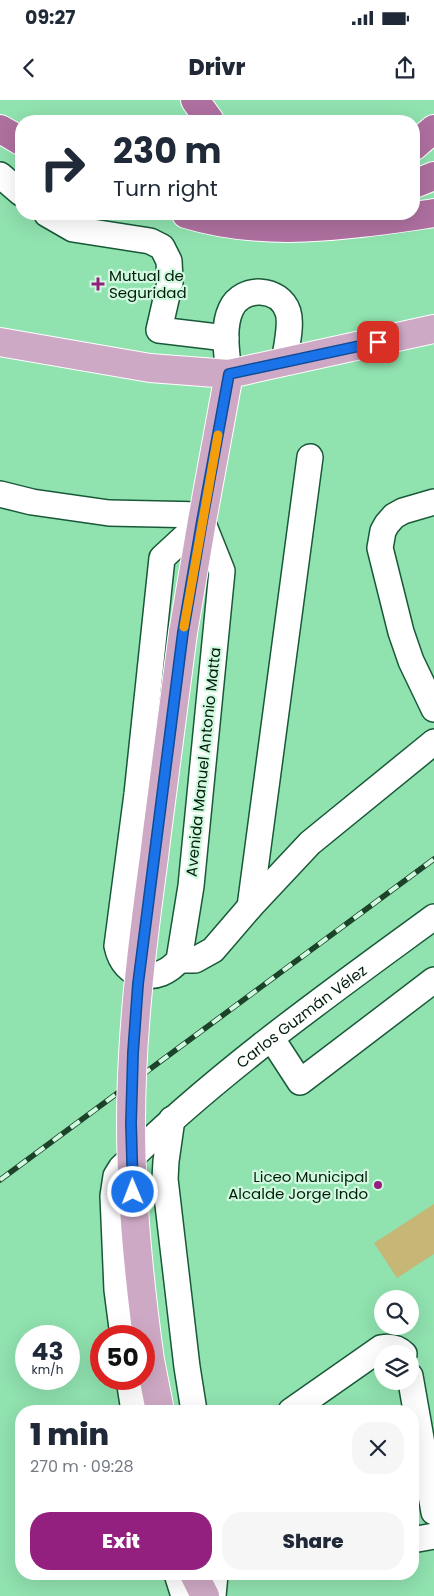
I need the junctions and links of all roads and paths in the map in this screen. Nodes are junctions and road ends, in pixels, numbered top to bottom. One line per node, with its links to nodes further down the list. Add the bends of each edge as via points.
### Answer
1 (195, 100): 2 (highway)
2 (206, 115)
3 (0, 119): 4 (highway)
4 (15, 124)
5 (0, 129): 7 (highway)
6 (434, 129): 8 (highway)
7 (15, 138)
8 (420, 141)
9 (0, 175): 12 (street)
10 (434, 176): 11 (highway)
11 (420, 182)
12 (15, 188)
13 (434, 213): 14 (highway)
14 (420, 215)
15 (57, 220): 19 (street, via 73,229 150,242 162,247 169,261 170,282 159,330)
16 (214, 220): 17 (highway, via 284,229)
17 (381, 220)
18 (434, 329): 21 (main road)
19 (226, 338): 21 (street, via 228,319 237,300 255,291 275,296 286,307 290,322); 22 (street)
20 (0, 342): 22 (main road, via 150,368)
21 (284, 362): 22 (main road)
22 (229, 374): 26 (main road)
23 (310, 457): 29 (street)
24 (0, 494): 26 (street, via 109,513)
25 (434, 502): 27 (street, via 394,516 383,531 380,548 401,632)
26 (202, 518): 31 (street, Avenida Manuel Antonio Matta, via 222,571 192,877); 31 (street, via 162,558 117,946 129,969 144,976 164,973); 40 (main road, bridge, via 183,632 138,984 133,1053 133,1192 139,1271)
27 (434, 709)
28 (434, 742): 29 (street, via 310,843)
29 (250, 907): 31 (street, via 213,950 195,960)
30 (434, 917): 33 (street, Carlos Guzmán Vélez)
31 (180, 960)
32 (434, 980): 33 (street, via 300,1082)
33 (272, 1039): 34 (street, Carlos Guzmán Vélez)
34 (172, 1119): 35 (street, via 116,1176 113,1224); 41 (street, via 165,1180)
35 (122, 1325)
36 (374, 1353): 42 (street)
37 (131, 1390): 39 (street)
38 (412, 1390): 43 (street)
39 (133, 1405)
40 (159, 1405)
41 (193, 1405)
42 (308, 1405)
43 (415, 1405)
44 (419, 1427): 45 (street)
45 (434, 1512)
46 (434, 1536): 47 (street)
47 (419, 1539)
48 (179, 1580): 52 (street)
49 (188, 1580): 53 (main road)
50 (197, 1580): 54 (main road)
51 (214, 1580): 55 (street)
52 (184, 1596)
53 (189, 1596)
54 (205, 1596)
55 (213, 1596)

